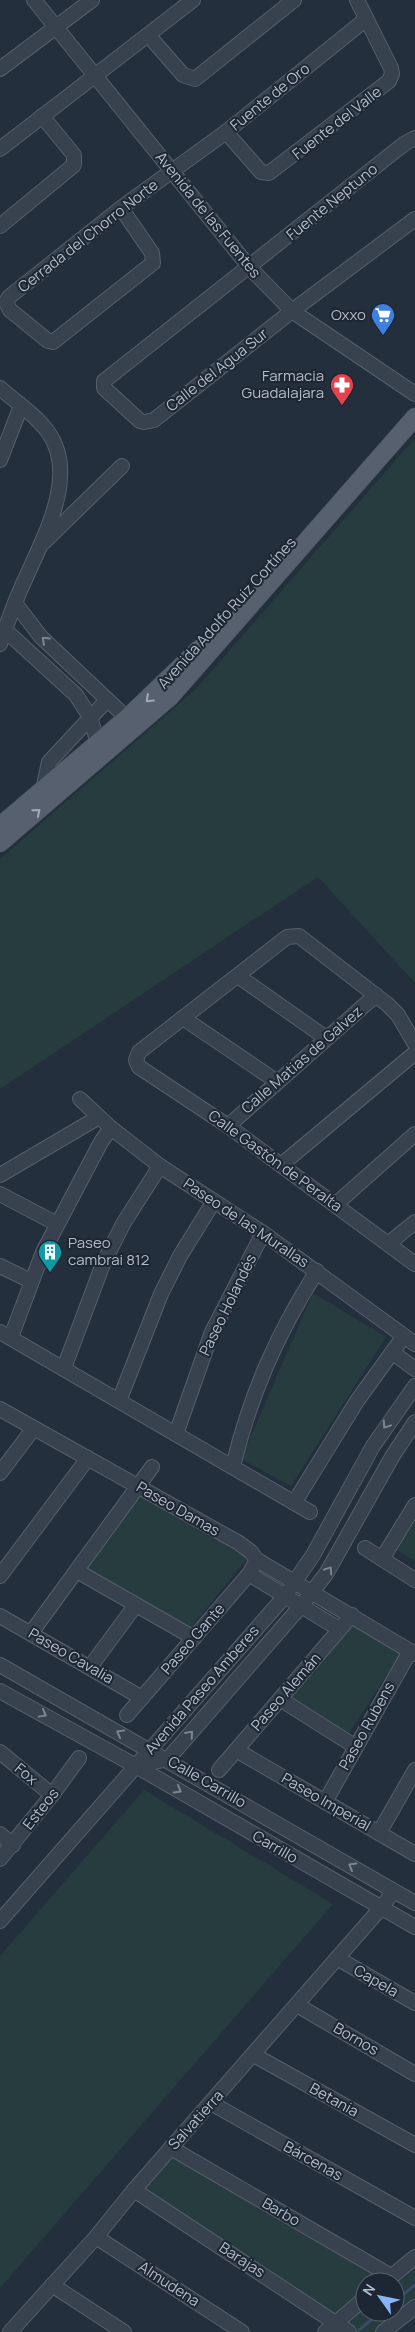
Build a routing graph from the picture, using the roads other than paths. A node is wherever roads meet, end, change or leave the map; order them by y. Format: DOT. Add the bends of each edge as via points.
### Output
graph roads {
  1 [pos="34,0"];
  2 [pos="92,0"];
  3 [pos="193,0"];
  4 [pos="294,0"];
  5 [pos="357,0"];
  6 [pos="365,20"];
  7 [pos="55,26"];
  8 [pos="149,36"];
  9 [pos="0,69"];
  10 [pos="95,77"];
  11 [pos="42,116"];
  12 [pos="226,132"];
  13 [pos="415,138"];
  14 [pos="0,149"];
  15 [pos="171,171"];
  16 [pos="121,208"];
  17 [pos="415,219"];
  18 [pos="0,226"];
  19 [pos="250,268"];
  20 [pos="292,311"];
  21 [pos="0,388"];
  22 [pos="415,394"];
  23 [pos="415,402"];
  24 [pos="21,406"];
  25 [pos="415,417"];
  26 [pos="140,421"];
  27 [pos="0,460"];
  28 [pos="122,466"];
  29 [pos="40,546"];
  30 [pos="15,603"];
  31 [pos="5,630"];
  32 [pos="0,644"];
  33 [pos="107,700"];
  34 [pos="90,717"];
  35 [pos="127,718"];
  36 [pos="107,745"];
  37 [pos="43,790"];
  38 [pos="0,826"];
  39 [pos="0,843"];
  40 [pos="238,976"];
  41 [pos="376,995"];
  42 [pos="183,1018"];
  43 [pos="326,1038"];
  44 [pos="415,1044"];
  45 [pos="415,1053"];
  46 [pos="276,1081"];
  47 [pos="80,1099"];
  48 [pos="99,1117"];
  49 [pos="228,1126"];
  50 [pos="111,1128"];
  51 [pos="415,1134"];
  52 [pos="282,1165"];
  53 [pos="160,1166"];
  54 [pos="0,1175"];
  55 [pos="0,1194"];
  56 [pos="214,1201"];
  57 [pos="336,1204"];
  58 [pos="415,1222"];
  59 [pos="57,1224"];
  60 [pos="263,1233"];
  61 [pos="388,1244"];
  62 [pos="415,1264"];
  63 [pos="0,1266"];
  64 [pos="318,1271"];
  65 [pos="30,1281"];
  66 [pos="5,1334"];
  67 [pos="410,1340"];
  68 [pos="392,1352"];
  69 [pos="64,1368"];
  70 [pos="415,1370"];
  71 [pos="415,1386"];
  72 [pos="119,1401"];
  73 [pos="0,1409"];
  74 [pos="415,1422"];
  75 [pos="34,1428"];
  76 [pos="176,1434"];
  77 [pos="88,1458"];
  78 [pos="233,1466"];
  79 [pos="152,1467"];
  80 [pos="0,1473"];
  81 [pos="140,1486"];
  82 [pos="294,1503"];
  83 [pos="415,1505"];
  84 [pos="310,1512"];
  85 [pos="365,1548"];
  86 [pos="382,1559"];
  87 [pos="257,1560"];
  88 [pos="77,1571"];
  89 [pos="249,1574"];
  90 [pos="0,1576"];
  91 [pos="415,1580"];
  92 [pos="295,1582"];
  93 [pos="313,1592"];
  94 [pos="285,1596"];
  95 [pos="135,1606"];
  96 [pos="301,1606"];
  97 [pos="352,1615"];
  98 [pos="0,1616"];
  99 [pos="339,1629"];
  100 [pos="31,1633"];
  101 [pos="194,1638"];
  102 [pos="412,1653"];
  103 [pos="0,1665"];
  104 [pos="90,1667"];
  105 [pos="0,1691"];
  106 [pos="142,1698"];
  107 [pos="280,1699"];
  108 [pos="127,1716"];
  109 [pos="356,1747"];
  110 [pos="150,1749"];
  111 [pos="236,1750"];
  112 [pos="0,1752"];
  113 [pos="79,1758"];
  114 [pos="168,1759"];
  115 [pos="136,1766"];
  116 [pos="219,1770"];
  117 [pos="415,1770"];
  118 [pos="52,1796"];
  119 [pos="325,1802"];
  120 [pos="379,1833"];
  121 [pos="0,1834"];
  122 [pos="12,1845"];
  123 [pos="415,1854"];
  124 [pos="0,1859"];
  125 [pos="394,1891"];
  126 [pos="415,1903"];
  127 [pos="382,1908"];
  128 [pos="0,1921"];
  129 [pos="415,1927"];
  130 [pos="337,1958"];
  131 [pos="415,2003"];
  132 [pos="297,2005"];
  133 [pos="254,2055"];
  134 [pos="415,2074"];
  135 [pos="211,2103"];
  136 [pos="415,2145"];
  137 [pos="171,2148"];
  138 [pos="134,2190"];
  139 [pos="415,2218"];
  140 [pos="96,2236"];
  141 [pos="415,2257"];
  142 [pos="376,2272"];
  143 [pos="397,2272"];
  144 [pos="52,2285"];
  145 [pos="355,2307"];
  146 [pos="415,2307"];
  147 [pos="337,2322"];
  148 [pos="10,2332"];
  149 [pos="124,2332"];
  150 [pos="242,2332"];
  151 [pos="325,2332"];
  152 [pos="349,2332"];
  153 [pos="383,2332"];
  1 -- 7 [label="street, Avenida de las Fuentes"];
  2 -- 7 [label="street"];
  3 -- 8 [label="street"];
  4 -- 8 [label="street" via="200,76 190,79"];
  5 -- 6 [label="street"];
  6 -- 12 [label="street, Fuente de Oro"];
  6 -- 12 [label="street, Fuente del Valle" via="391,68 387,84 273,172 261,172"];
  7 -- 9 [label="street"];
  7 -- 10 [label="street, Avenida de las Fuentes"];
  8 -- 10 [label="street"];
  10 -- 11 [label="street"];
  10 -- 15 [label="street, Avenida de las Fuentes"];
  11 -- 14 [label="street"];
  11 -- 18 [label="street" via="74,155 74,165"];
  12 -- 15 [label="street, Fuente de Oro"];
  13 -- 19 [label="street, Fuente Neptuno"];
  15 -- 16 [label="street, Cerrada del Chorro Norte"];
  15 -- 19 [label="street, Avenida de las Fuentes"];
  16 -- 16 [label="street, Cerrada del Chorro Norte" via="152,253 153,263 51,342 10,310 6,302"];
  17 -- 20 [label="street, Calle del Agua Sur"];
  19 -- 20 [label="street, Avenida de las Fuentes"];
  19 -- 26 [label="street, Fuente Neptuno" via="104,381 103,384"];
  20 -- 22 [label="street, Avenida de las Fuentes"];
  20 -- 26 [label="street, Calle del Agua Sur" via="154,420"];
  21 -- 24 [label="street"];
  23 -- 35 [label="main road, Avenida Adolfo Ruiz Cortínes, one-way" via="199,648"];
  24 -- 27 [label="street"];
  24 -- 29 [label="street" via="48,432 58,452 61,473 57,496"];
  25 -- 36 [label="main road" via="190,676 170,697"];
  28 -- 29 [label="street"];
  29 -- 30 [label="street"];
  30 -- 31 [label="street"];
  33 -- 30 [label="street, one-way" via="37,632"];
  31 -- 32 [label="street"];
  31 -- 34 [label="street" via="67,686"];
  33 -- 34 [label="street"];
  33 -- 35 [label="street"];
  34 -- 36 [label="street"];
  34 -- 37 [label="street" via="49,762"];
  35 -- 36 [label="main road, Avenida Adolfo Ruiz Cortínes"];
  36 -- 37 [label="main road, Avenida Adolfo Ruiz Cortínes"];
  39 -- 36 [label="main road, one-way" via="70,784"];
  37 -- 38 [label="main road, Avenida Adolfo Ruiz Cortínes"];
  40 -- 41 [label="street" via="290,935 299,936"];
  40 -- 42 [label="street"];
  40 -- 43 [label="street"];
  41 -- 43 [label="street, Calle Matias de Galvez"];
  41 -- 44 [label="street" via="398,1015"];
  42 -- 46 [label="street"];
  42 -- 49 [label="street, Calle Gastón de Peralta" via="139,1052 136,1060 139,1067"];
  43 -- 46 [label="street, Calle Matias de Galvez"];
  45 -- 52 [label="street"];
  46 -- 49 [label="street, Calle Matias de Galvez"];
  47 -- 48 [label="street, Paseo de las Murallas"];
  48 -- 50 [label="street, Paseo de las Murallas"];
  48 -- 54 [label="street"];
  49 -- 52 [label="street, Calle Gastón de Peralta"];
  50 -- 53 [label="street, Paseo de las Murallas"];
  50 -- 59 [label="street"];
  51 -- 57 [label="street"];
  52 -- 57 [label="street, Calle Gastón de Peralta"];
  53 -- 56 [label="street, Paseo de las Murallas"];
  53 -- 69 [label="street" via="123,1224 103,1264"];
  55 -- 59 [label="street"];
  56 -- 60 [label="street, Paseo de las Murallas"];
  56 -- 72 [label="street" via="160,1294"];
  57 -- 61 [label="street, Calle Gastón de Peralta"];
  58 -- 61 [label="street"];
  59 -- 65 [label="street"];
  60 -- 64 [label="street, Paseo de las Murallas"];
  60 -- 76 [label="street, Paseo Holandés" via="212,1332"];
  61 -- 62 [label="street, Calle Gastón de Peralta"];
  63 -- 65 [label="street"];
  64 -- 67 [label="street, Paseo de las Murallas"];
  64 -- 78 [label="street" via="294,1307 257,1384"];
  65 -- 66 [label="street"];
  66 -- 69 [label="street"];
  67 -- 68 [label="street"];
  68 -- 70 [label="street"];
  68 -- 82 [label="street" via="335,1434"];
  69 -- 72 [label="street"];
  71 -- 92 [label="street, Avenida Paseo Amberes, one-way" via="373,1446"];
  72 -- 76 [label="street"];
  73 -- 75 [label="street, Paseo Damas"];
  93 -- 74 [label="street, Avenida Paseo Amberes, one-way" via="340,1553 380,1478"];
  75 -- 77 [label="street, Paseo Damas"];
  75 -- 80 [label="street"];
  76 -- 78 [label="street"];
  77 -- 81 [label="street, Paseo Damas"];
  77 -- 90 [label="street"];
  78 -- 82 [label="street"];
  79 -- 81 [label="street"];
  81 -- 87 [label="street, Paseo Damas" via="239,1543"];
  81 -- 88 [label="street"];
  82 -- 84 [label="street"];
  83 -- 86 [label="street"];
  85 -- 86 [label="street"];
  86 -- 91 [label="street"];
  87 -- 89 [label="street, Paseo Gante"];
  87 -- 92 [label="street, Paseo Damas"];
  88 -- 95 [label="street"];
  88 -- 100 [label="street"];
  89 -- 94 [label="street"];
  89 -- 101 [label="street, Paseo Gante"];
  92 -- 93 [label="street, Paseo Damas"];
  92 -- 94 [label="street, Avenida Paseo Amberes"];
  93 -- 96 [label="street, Avenida Paseo Amberes"];
  93 -- 97 [label="street, Paseo Damas"];
  94 -- 96 [label="street"];
  94 -- 110 [label="street, Avenida Paseo Amberes"];
  95 -- 101 [label="street"];
  95 -- 104 [label="street"];
  96 -- 99 [label="street"];
  114 -- 96 [label="street, Avenida Paseo Amberes, one-way"];
  97 -- 99 [label="street, Paseo Alemán"];
  97 -- 102 [label="street, Paseo Damas"];
  98 -- 100 [label="street, Paseo Cavalia"];
  99 -- 107 [label="street, Paseo Alemán"];
  100 -- 104 [label="street, Paseo Cavalia"];
  101 -- 106 [label="street, Paseo Gante"];
  102 -- 109 [label="street, Paseo Rubens"];
  110 -- 103 [label="street, Calle Carrillo, one-way"];
  104 -- 106 [label="street, Paseo Cavalia"];
  105 -- 115 [label="street, one-way"];
  106 -- 108 [label="street, Paseo Gante"];
  107 -- 109 [label="street"];
  107 -- 111 [label="street, Paseo Alemán"];
  109 -- 119 [label="street, Paseo Rubens"];
  110 -- 114 [label="street, Calle Carrillo"];
  110 -- 115 [label="street, Avenida Paseo Amberes"];
  111 -- 116 [label="street, Paseo Alemán"];
  111 -- 119 [label="street, Paseo Imperial"];
  112 -- 118 [label="street, Fox"];
  113 -- 118 [label="street, Esteos"];
  114 -- 115 [label="street, Avenida Paseo Amberes"];
  125 -- 114 [label="street, Calle Carrillo, one-way"];
  115 -- 127 [label="street, Carrillo, one-way"];
  115 -- 128 [label="street"];
  117 -- 120 [label="street"];
  118 -- 122 [label="street, Esteos"];
  119 -- 120 [label="street, Paseo Imperial"];
  120 -- 123 [label="street, Paseo Imperial"];
  121 -- 122 [label="street"];
  122 -- 124 [label="street, Esteos"];
  125 -- 126 [label="street, Calle Carrillo"];
  125 -- 127 [label="street"];
  127 -- 129 [label="street, Carrillo"];
  127 -- 130 [label="street, Salvatierra"];
  130 -- 131 [label="street, Capela"];
  130 -- 132 [label="street, Salvatierra"];
  132 -- 133 [label="street, Salvatierra"];
  132 -- 134 [label="street, Bornos"];
  133 -- 135 [label="street, Salvatierra"];
  133 -- 136 [label="street, Betania"];
  135 -- 137 [label="street, Salvatierra"];
  135 -- 139 [label="street, Bárcenas"];
  137 -- 138 [label="street, Salvatierra"];
  137 -- 142 [label="street, Barbo"];
  138 -- 140 [label="street, Salvatierra"];
  138 -- 147 [label="street, Barajas"];
  140 -- 144 [label="street, Salvatierra"];
  140 -- 150 [label="street, Almudena"];
  141 -- 143 [label="street"];
  144 -- 148 [label="street, Salvatierra"];
  144 -- 149 [label="street"];
  145 -- 147 [label="street"];
  146 -- 153 [label="street"];
  147 -- 151 [label="street"];
  147 -- 152 [label="street, Barajas"];
}
